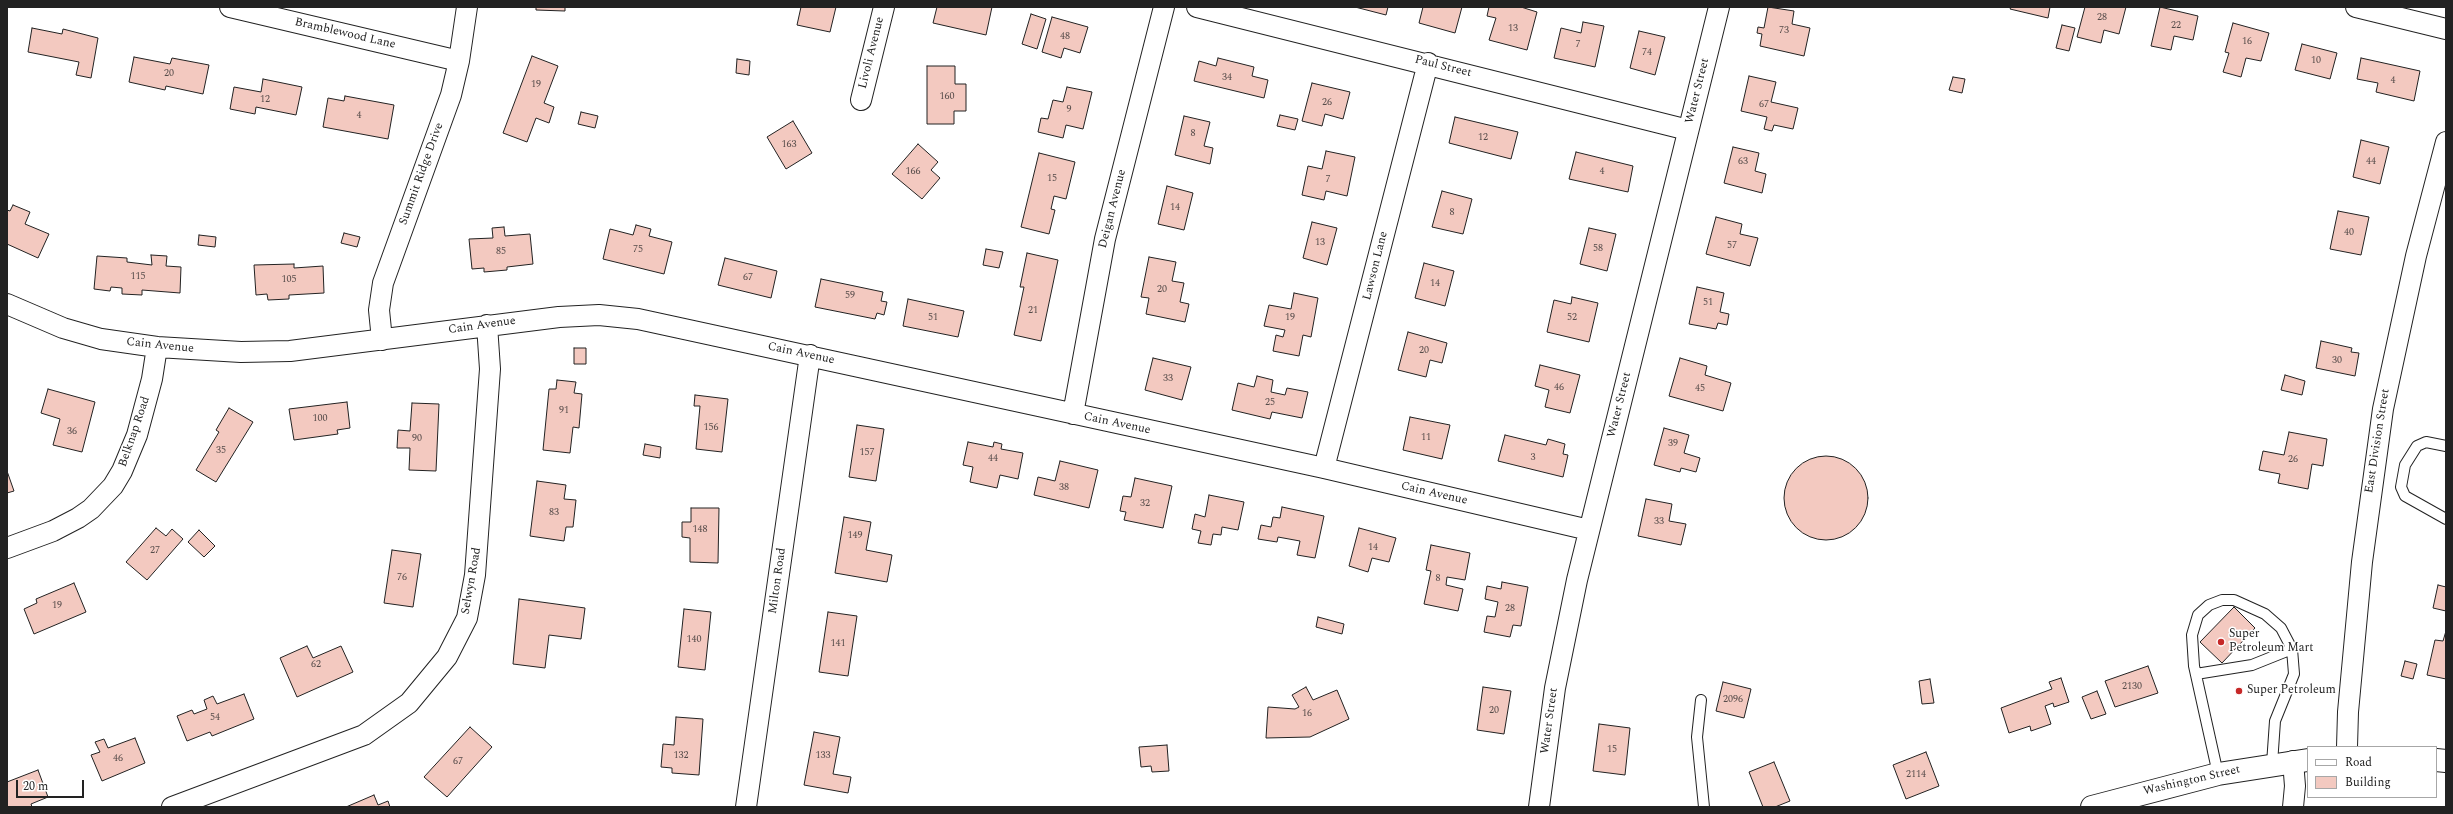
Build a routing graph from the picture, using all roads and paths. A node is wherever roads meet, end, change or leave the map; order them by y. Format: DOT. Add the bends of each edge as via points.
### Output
graph roads {
  1 [pos="230,7"];
  2 [pos="467,7"];
  3 [pos="884,7"];
  4 [pos="1164,7"];
  5 [pos="1197,7"];
  6 [pos="1719,7"];
  7 [pos="2356,7"];
  8 [pos="2446,29"];
  9 [pos="459,62"];
  10 [pos="1428,63"];
  11 [pos="860,100"];
  12 [pos="1688,130"];
  13 [pos="2446,142"];
  14 [pos="7,304"];
  15 [pos="487,325"];
  16 [pos="382,340"];
  17 [pos="157,347"];
  18 [pos="810,355"];
  19 [pos="1073,414"];
  20 [pos="2446,446"];
  21 [pos="1324,468"];
  22 [pos="2446,519"];
  23 [pos="1589,530"];
  24 [pos="7,548"];
  25 [pos="2292,649"];
  26 [pos="2196,674"];
  27 [pos="1701,700"];
  28 [pos="2347,746"];
  29 [pos="2291,762"];
  30 [pos="2218,774"];
  31 [pos="172,807"];
  32 [pos="746,807"];
  33 [pos="1539,807"];
  34 [pos="1704,807"];
  35 [pos="2092,807"];
  36 [pos="2293,807"];
  1 -- 9 [label="street, Bramblewood Lane"];
  2 -- 9 [label="street, Summit Ridge Drive"];
  3 -- 11 [label="street, Livoli Avenue"];
  4 -- 19 [label="street, Deigan Avenue" via="1105,239"];
  5 -- 10 [label="street, Paul Street"];
  6 -- 12 [label="street, Water Street"];
  7 -- 8 [label="street"];
  9 -- 16 [label="street, Summit Ridge Drive" via="446,111 383,283 379,310"];
  10 -- 12 [label="street, Paul Street"];
  10 -- 21 [label="street, Lawson Lane"];
  12 -- 23 [label="street, Water Street"];
  13 -- 28 [label="street, East Division Street" via="2416,256 2383,409 2362,562"];
  14 -- 17 [label="street, Cain Avenue" via="46,322 81,334"];
  15 -- 16 [label="street, Cain Avenue"];
  15 -- 18 [label="street, Cain Avenue" via="579,315 618,316"];
  15 -- 31 [label="street, Selwyn Road" via="490,369 476,575 466,618 447,657 409,703 364,735"];
  16 -- 17 [label="street, Cain Avenue" via="264,353"];
  17 -- 24 [label="street, Belknap Road" via="152,379 137,435 113,486 91,509 78,518 53,531"];
  18 -- 19 [label="street, Cain Avenue"];
  18 -- 32 [label="street, Milton Road"];
  19 -- 21 [label="street, Cain Avenue"];
  20 -- 22 [label="lane" via="2426,442 2417,446 2406,465 2401,487 2405,496"];
  21 -- 23 [label="street, Cain Avenue"];
  23 -- 33 [label="street, Water Street" via="1555,688"];
  25 -- 26 [label="lane" via="2252,665"];
  25 -- 26 [label="lane" via="2281,628 2265,614 2234,600 2222,600 2209,606 2198,616 2192,635"];
  25 -- 29 [label="lane" via="2294,674 2275,721"];
  26 -- 30 [label="lane"];
  27 -- 34 [label="lane" via="1697,737"];
  29 -- 30 [label="main road, Washington Street"];
  29 -- 36 [label="street" via="2295,786"];
  30 -- 35 [label="main road, Washington Street"];
}
